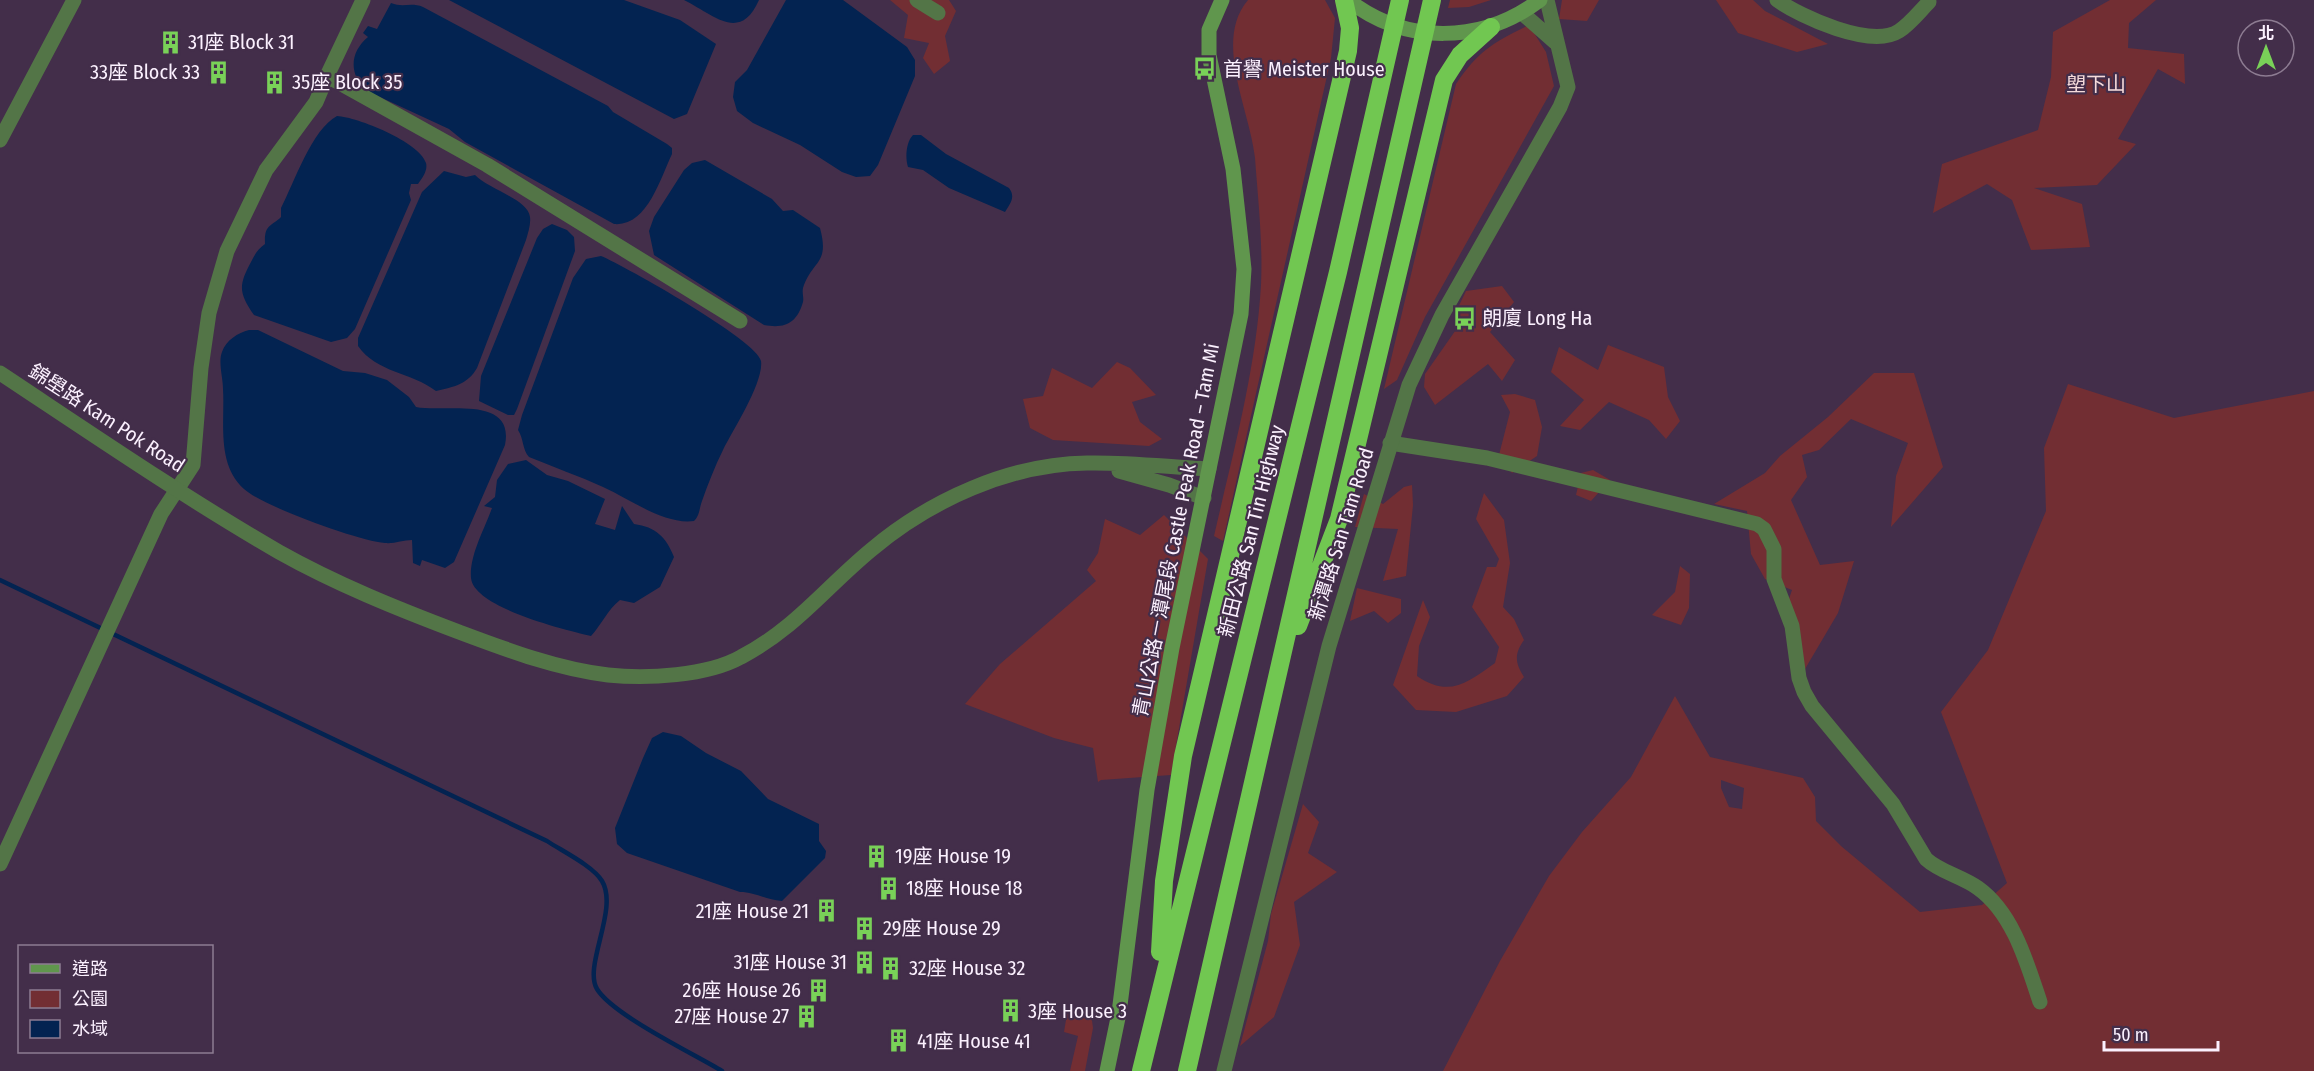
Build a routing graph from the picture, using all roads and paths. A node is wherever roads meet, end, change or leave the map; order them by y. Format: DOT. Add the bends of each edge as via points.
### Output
graph roads {
  1 [pos="74,0"];
  2 [pos="363,0"];
  3 [pos="917,0"];
  4 [pos="1222,0"];
  5 [pos="1346,0"];
  6 [pos="1400,0"];
  7 [pos="1432,0"];
  8 [pos="1540,0"];
  9 [pos="1547,0"];
  10 [pos="1777,0"];
  11 [pos="1929,2"];
  12 [pos="938,13"];
  13 [pos="1522,13"];
  14 [pos="1491,27"];
  15 [pos="1555,42"];
  16 [pos="327,76"];
  17 [pos="0,140"];
  18 [pos="740,321"];
  19 [pos="0,373"];
  20 [pos="1390,443"];
  21 [pos="1059,465"];
  22 [pos="1209,469"];
  23 [pos="179,490"];
  24 [pos="1204,498"];
  25 [pos="1273,695"];
  26 [pos="0,864"];
  27 [pos="1157,996"];
  28 [pos="2040,1002"];
  29 [pos="1107,1071"];
  30 [pos="1141,1071"];
  31 [pos="1187,1071"];
  32 [pos="1224,1071"];
  1 -- 17 [label="street"];
  2 -- 16 [label="street"];
  3 -- 12 [label="street"];
  4 -- 22 [label="main road, 青山公路－潭尾段 Castle Peak Road – Tam Mi" via="1209,30 1209,55 1233,169 1244,270 1241,314"];
  5 -- 14 [label="main road" via="1387,24 1425,34 1457,34"];
  5 -- 27 [label="highway" via="1348,51 1183,756 1164,881"];
  6 -- 27 [label="highway, 新田公路 San Tin Highway" via="1338,272"];
  7 -- 25 [label="highway"];
  8 -- 13 [label="main road"];
  9 -- 15 [label="street, 新潭路 San Tam Road"];
  10 -- 11 [label="street" via="1836,29 1870,35 1898,32"];
  13 -- 14 [label="main road"];
  13 -- 15 [label="street, 新潭路 San Tam Road"];
  14 -- 25 [label="highway" via="1460,54 1444,80 1339,519"];
  15 -- 20 [label="street, 新潭路 San Tam Road" via="1568,87 1560,107 1442,315 1409,385"];
  16 -- 18 [label="street" via="487,165"];
  16 -- 23 [label="street" via="316,102 266,170 227,251 209,313 196,453"];
  19 -- 23 [label="street, 錦壆路 Kam Pok Road"];
  20 -- 28 [label="street" via="1487,458 1764,529 1774,549 1774,579 1794,636 1799,678 1812,706 1875,780 1926,859 1981,890 2000,913 2023,954"];
  20 -- 32 [label="street, 新潭路 San Tam Road" via="1329,646"];
  21 -- 22 [label="street" via="1113,463"];
  21 -- 23 [label="street" via="1005,475 946,501 871,549 790,627 736,660 677,674 644,676 574,668 504,649 419,617 282,554"];
  21 -- 24 [label="street" via="1127,472"];
  22 -- 24 [label="main road, 青山公路－潭尾段 Castle Peak Road – Tam Mi"];
  23 -- 26 [label="street, 錦壆路 Kam Pok Road" via="161,514"];
  24 -- 29 [label="main road, 青山公路－潭尾段 Castle Peak Road – Tam Mi" via="1172,648 1148,790 1119,1013"];
  25 -- 31 [label="highway"];
  27 -- 30 [label="highway, 新田公路 San Tin Highway"];
}
